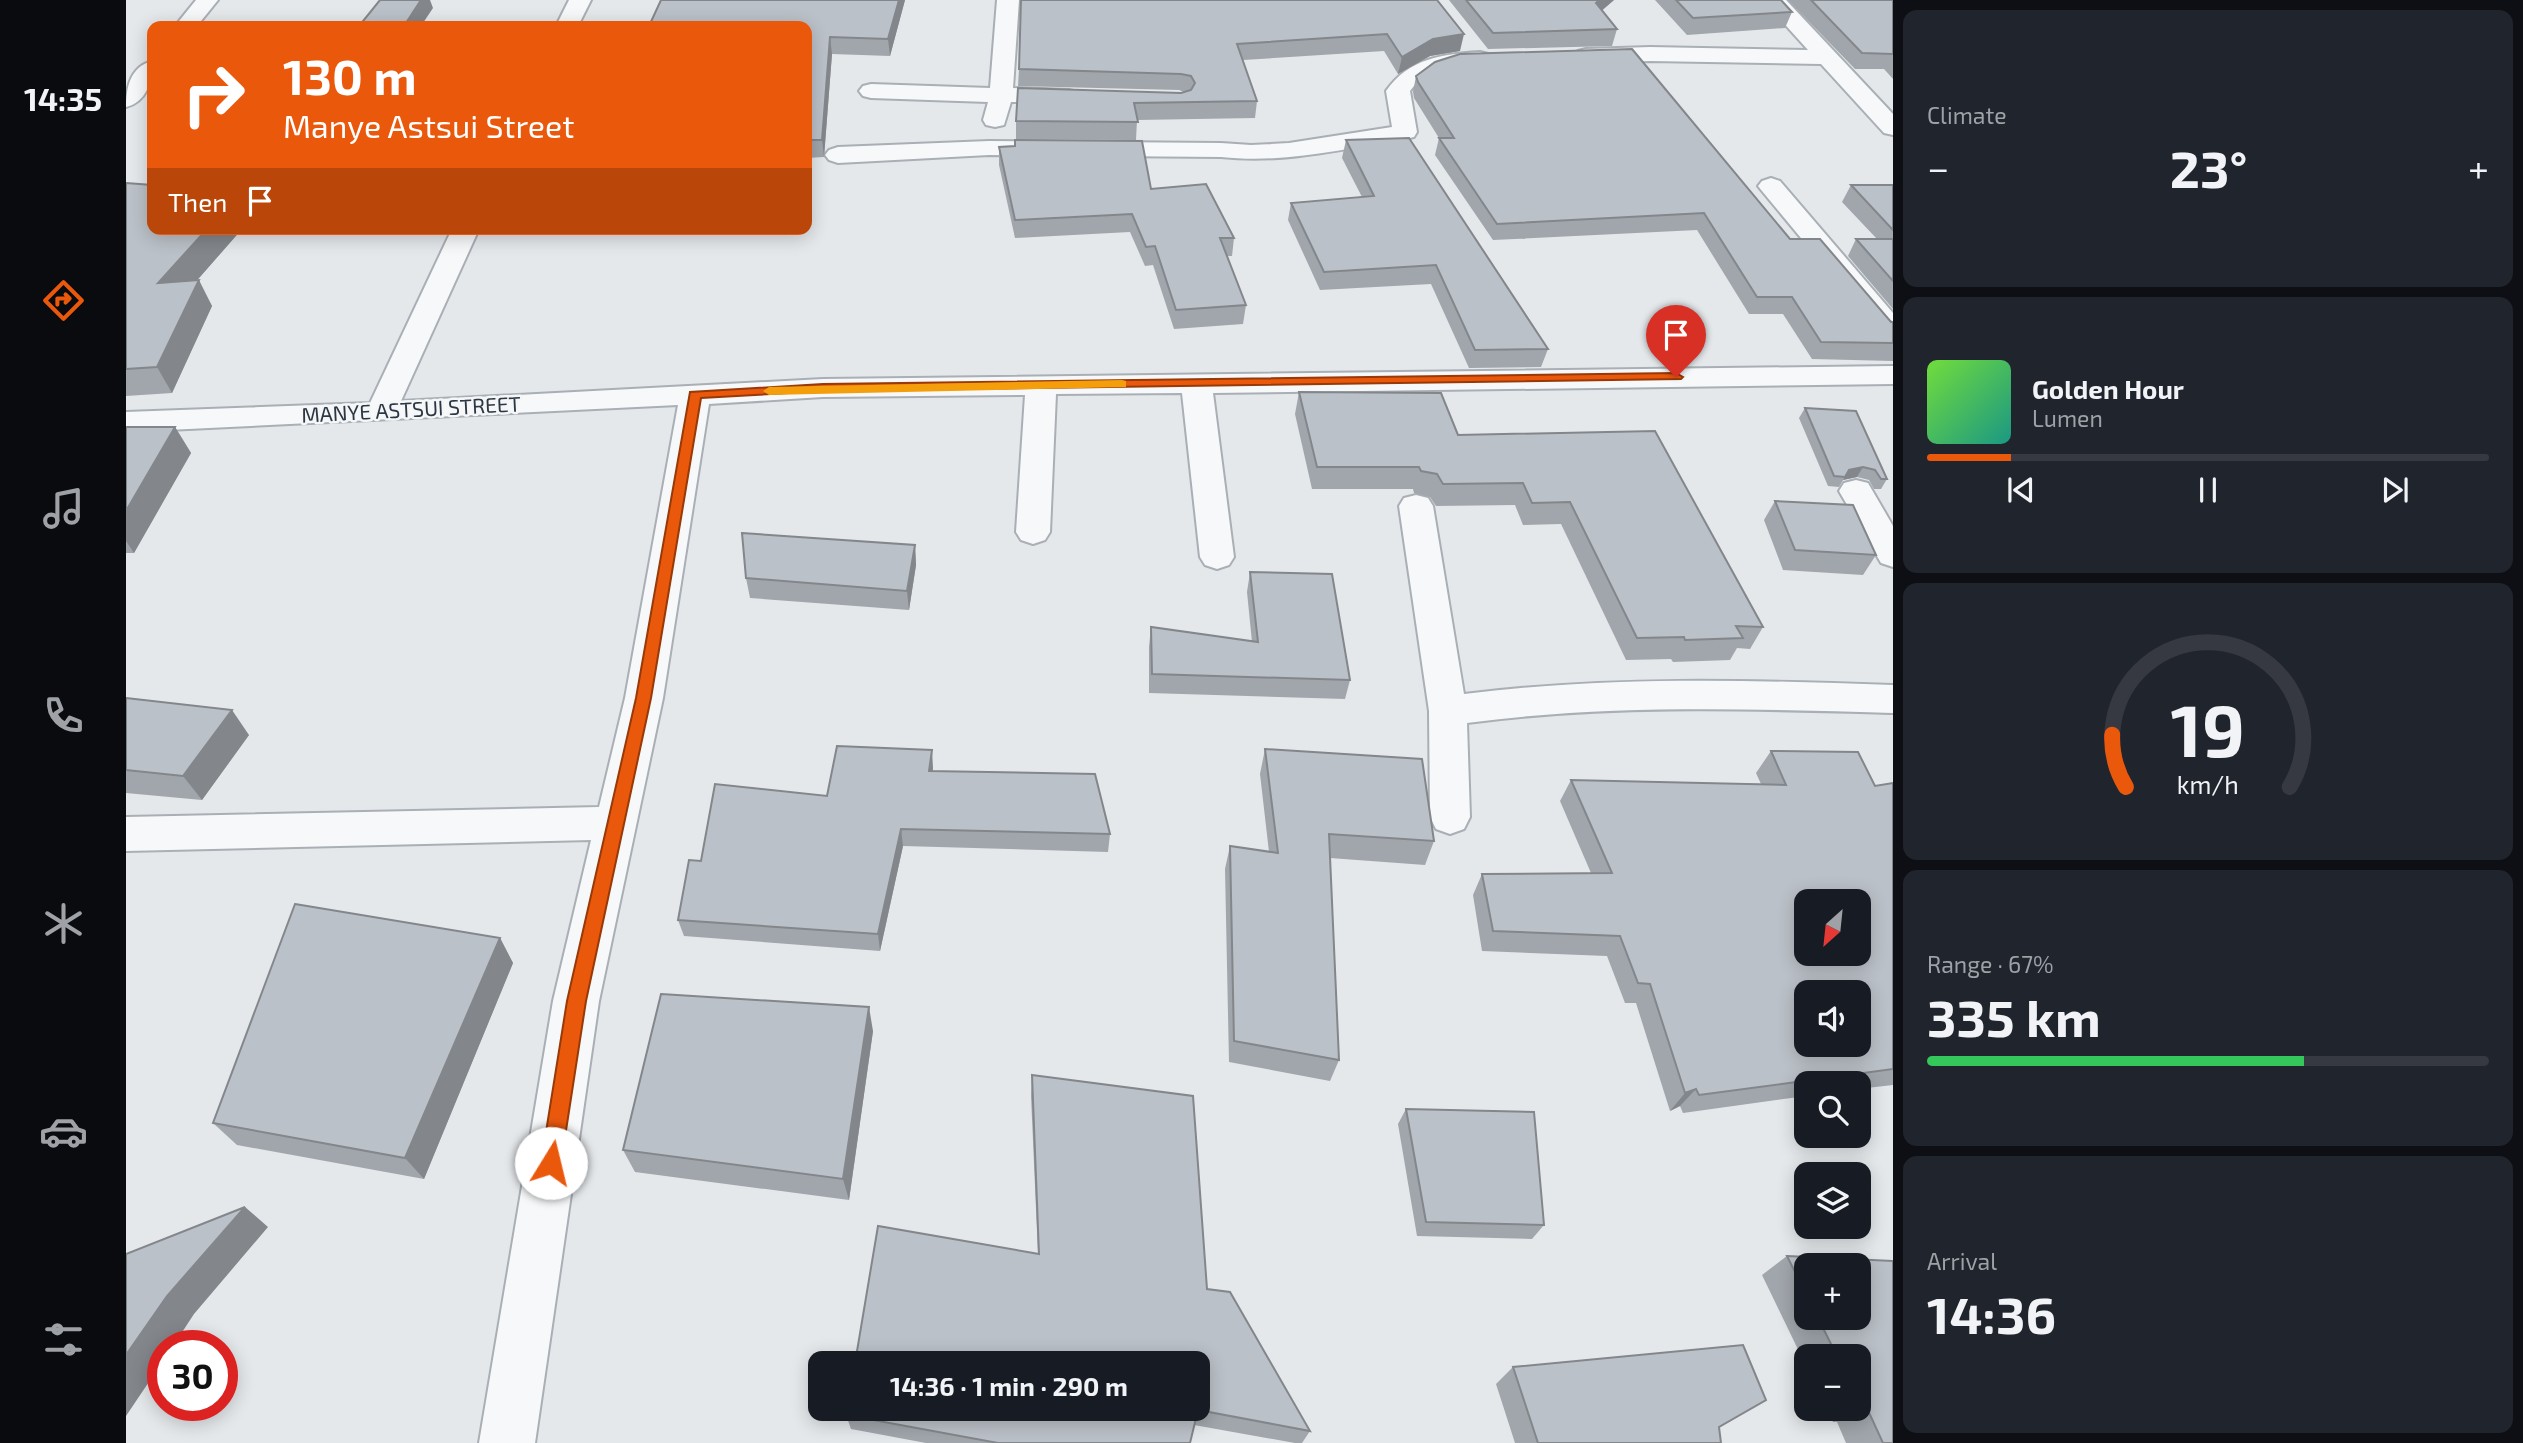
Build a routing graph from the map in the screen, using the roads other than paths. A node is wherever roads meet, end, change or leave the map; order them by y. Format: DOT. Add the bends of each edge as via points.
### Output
graph roads {
  1 [pos="207,0"];
  2 [pos="580,0"];
  3 [pos="1008,0"];
  4 [pos="1774,0"];
  5 [pos="190,21"];
  6 [pos="570,21"];
  7 [pos="1466,39"];
  8 [pos="1559,57"];
  9 [pos="1507,58"];
  10 [pos="1829,58"];
  11 [pos="1481,59"];
  12 [pos="147,74"];
  13 [pos="872,91"];
  14 [pos="1001,95"];
  15 [pos="1097,98"];
  16 [pos="126,100"];
  17 [pos="1893,128"];
  18 [pos="989,148"];
  19 [pos="838,155"];
  20 [pos="1771,187"];
  21 [pos="463,235"];
  22 [pos="1893,331"];
  23 [pos="1893,375"];
  24 [pos="1196,382"];
  25 [pos="1041,386"];
  26 [pos="695,395"];
  27 [pos="380,412"];
  28 [pos="126,422"];
  29 [pos="1856,491"];
  30 [pos="1416,506"];
  31 [pos="1033,532"];
  32 [pos="1893,555"];
  33 [pos="1217,557"];
  34 [pos="1893,699"];
  35 [pos="1448,711"];
  36 [pos="1450,817"];
  37 [pos="616,823"];
  38 [pos="126,834"];
  39 [pos="507,1443"];
  1 -- 5 [label="street"];
  2 -- 6 [label="street"];
  3 -- 14 [label="street"];
  4 -- 10 [label="street"];
  7 -- 11 [label="street"];
  8 -- 10 [label="street"];
  9 -- 11 [label="street"];
  10 -- 17 [label="street"];
  11 -- 18 [label="street" via="1432,65 1406,77 1398,91 1412,143 1371,139 1251,153"];
  12 -- 16 [label="street"];
  13 -- 14 [label="street"];
  14 -- 15 [label="street"];
  14 -- 18 [label="street"];
  18 -- 19 [label="street"];
  20 -- 22 [label="street"];
  21 -- 27 [label="street"];
  23 -- 24 [label="street, MANYE ASTSUI STREET" via="1559,368"];
  24 -- 25 [label="street, MANYE ASTSUI STREET"];
  24 -- 33 [label="street"];
  25 -- 26 [label="street, MANYE ASTSUI STREET" via="823,388"];
  25 -- 31 [label="street"];
  26 -- 27 [label="street, MANYE ASTSUI STREET"];
  26 -- 37 [label="street" via="644,698"];
  27 -- 28 [label="street, MANYE ASTSUI STREET"];
  29 -- 32 [label="street"];
  30 -- 35 [label="street"];
  34 -- 35 [label="street" via="1622,694 1520,700"];
  35 -- 36 [label="street"];
  37 -- 38 [label="street"];
  37 -- 39 [label="street" via="576,1001"];
}
